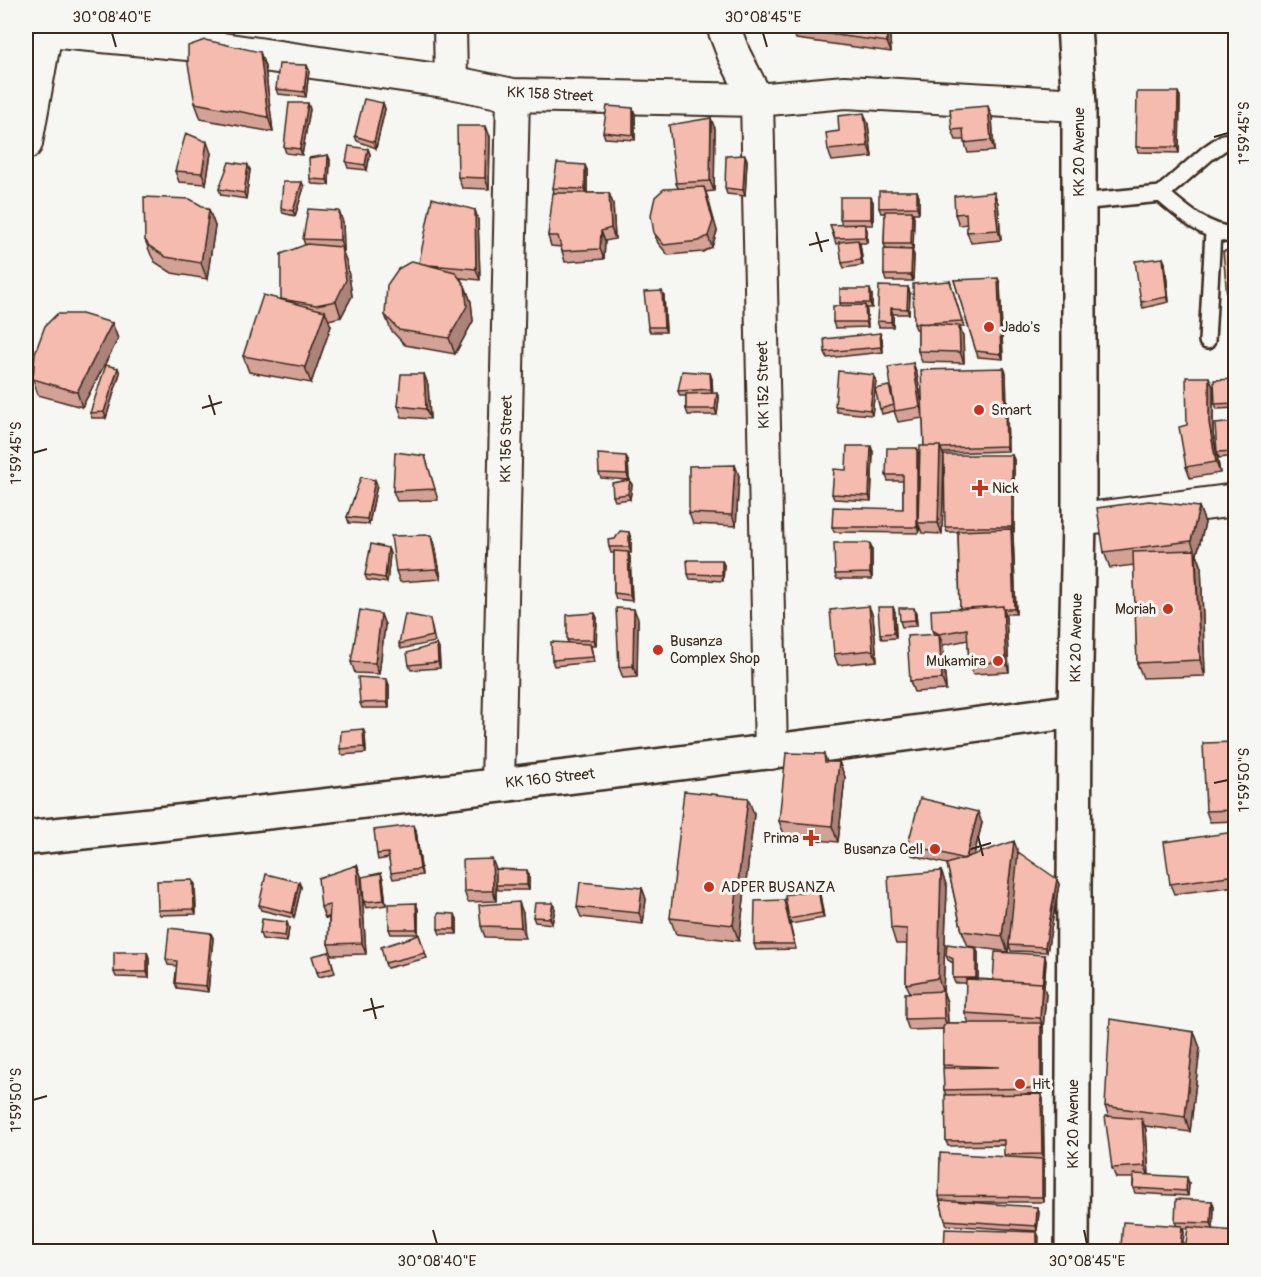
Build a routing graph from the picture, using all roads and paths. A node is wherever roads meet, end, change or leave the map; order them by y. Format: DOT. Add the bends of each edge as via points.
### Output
graph roads {
  1 [pos="450,26"];
  2 [pos="723,26"];
  3 [pos="1074,26"];
  4 [pos="36,30"];
  5 [pos="151,33"];
  6 [pos="451,82"];
  7 [pos="513,94"];
  8 [pos="757,100"];
  9 [pos="1079,105"];
  10 [pos="1236,140"];
  11 [pos="26,143"];
  12 [pos="1161,194"];
  13 [pos="1079,202"];
  14 [pos="1213,232"];
  15 [pos="1236,236"];
  16 [pos="1207,341"];
  17 [pos="1236,500"];
  18 [pos="1079,520"];
  19 [pos="1075,711"];
  20 [pos="771,753"];
  21 [pos="498,784"];
  22 [pos="26,838"];
  23 [pos="1072,1251"];
  1 -- 6 [label="street"];
  2 -- 8 [label="street, KK 152 Street"];
  3 -- 9 [label="main road, KK 20 Avenue"];
  4 -- 5 [label="street, KK 158 Street"];
  4 -- 11 [label="street"];
  5 -- 6 [label="street, KK 158 Street"];
  6 -- 7 [label="street, KK 158 Street"];
  7 -- 8 [label="street, KK 158 Street"];
  7 -- 21 [label="street, KK 156 Street"];
  8 -- 9 [label="street, KK 158 Street" via="845,92"];
  8 -- 20 [label="street, KK 152 Street"];
  9 -- 13 [label="main road, KK 20 Avenue"];
  10 -- 12 [label="lane" via="1224,142 1208,153"];
  12 -- 13 [label="lane"];
  12 -- 14 [label="lane" via="1191,220"];
  13 -- 18 [label="main road, KK 20 Avenue"];
  14 -- 15 [label="lane"];
  14 -- 16 [label="lane"];
  17 -- 18 [label="street"];
  18 -- 19 [label="main road, KK 20 Avenue"];
  19 -- 20 [label="main road, KK 160 Street"];
  19 -- 23 [label="main road, KK 20 Avenue"];
  20 -- 21 [label="main road, KK 160 Street"];
  21 -- 22 [label="main road, KK 160 Street" via="351,804"];
}
